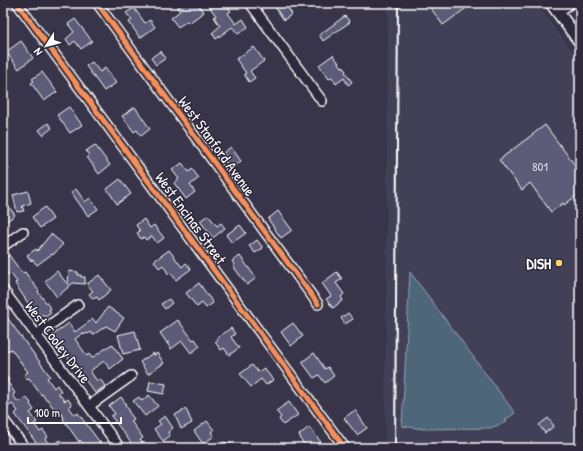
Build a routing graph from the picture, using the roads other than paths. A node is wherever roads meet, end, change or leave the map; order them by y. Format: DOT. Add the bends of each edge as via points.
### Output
graph roads {
  1 [pos="17,3"];
  2 [pos="97,3"];
  3 [pos="250,3"];
  4 [pos="551,3"];
  5 [pos="571,3"];
  6 [pos="558,12"];
  7 [pos="580,42"];
  8 [pos="322,101"];
  9 [pos="24,232"];
  10 [pos="3,246"];
  11 [pos="3,290"];
  12 [pos="318,304"];
  13 [pos="78,305"];
  14 [pos="36,335"];
  15 [pos="131,376"];
  16 [pos="89,406"];
  17 [pos="3,418"];
  18 [pos="25,448"];
  19 [pos="120,448"];
  20 [pos="345,448"];
  1 -- 20 [label="street, West Encinas Street"];
  2 -- 12 [label="street, West Stanford Avenue"];
  3 -- 8 [label="street"];
  4 -- 6 [label="main road"];
  5 -- 6 [label="street"];
  6 -- 7 [label="main road"];
  9 -- 10 [label="street"];
  11 -- 14 [label="street, West Cooley Drive"];
  13 -- 14 [label="street"];
  14 -- 16 [label="street, West Cooley Drive"];
  15 -- 16 [label="street"];
  16 -- 19 [label="street, West Cooley Drive"];
  17 -- 18 [label="street"];
}
